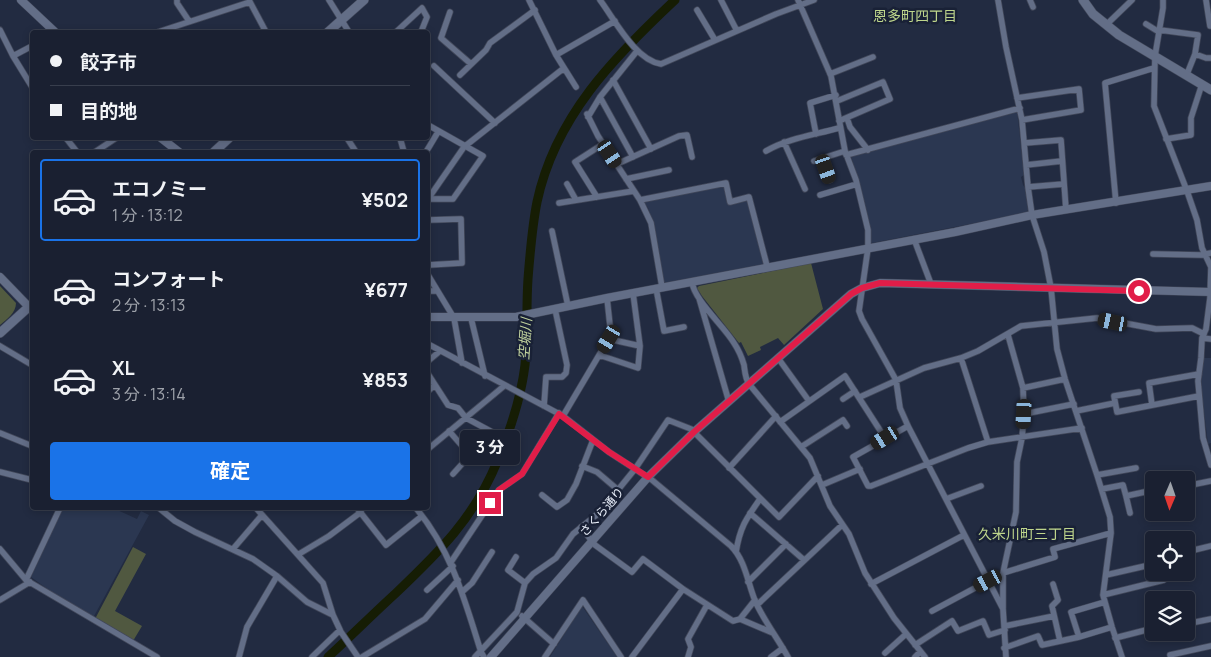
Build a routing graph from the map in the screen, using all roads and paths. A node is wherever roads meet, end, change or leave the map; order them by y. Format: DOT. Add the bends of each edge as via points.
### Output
graph roads {
  1 [pos="20,0"];
  2 [pos="329,0"];
  3 [pos="364,0"];
  4 [pos="529,0"];
  5 [pos="600,0"];
  6 [pos="721,0"];
  7 [pos="814,0"];
  8 [pos="998,0"];
  9 [pos="1030,0"];
  10 [pos="1082,0"];
  11 [pos="1132,0"];
  12 [pos="1163,0"];
  13 [pos="1206,0"];
  14 [pos="176,1"];
  15 [pos="250,1"];
  16 [pos="799,2"];
  17 [pos="1033,7"];
  18 [pos="534,10"];
  19 [pos="697,10"];
  20 [pos="450,12"];
  21 [pos="342,20"];
  22 [pos="188,21"];
  23 [pos="615,21"];
  24 [pos="1106,24"];
  25 [pos="1146,24"];
  26 [pos="1211,26"];
  27 [pos="0,30"];
  28 [pos="53,30"];
  29 [pos="163,30"];
  30 [pos="265,30"];
  31 [pos="330,30"];
  32 [pos="348,30"];
  33 [pos="398,30"];
  34 [pos="422,30"];
  35 [pos="737,31"];
  36 [pos="1160,31"];
  37 [pos="715,40"];
  38 [pos="30,47"];
  39 [pos="637,51"];
  40 [pos="1195,54"];
  41 [pos="556,55"];
  42 [pos="13,56"];
  43 [pos="1155,56"];
  44 [pos="873,57"];
  45 [pos="1211,58"];
  46 [pos="471,64"];
  47 [pos="434,66"];
  48 [pos="564,68"];
  49 [pos="1154,68"];
  50 [pos="830,74"];
  51 [pos="1187,74"];
  52 [pos="460,75"];
  53 [pos="613,80"];
  54 [pos="30,84"];
  55 [pos="1202,84"];
  56 [pos="576,87"];
  57 [pos="1211,90"];
  58 [pos="600,97"];
  59 [pos="836,98"];
  60 [pos="1018,98"];
  61 [pos="1020,108"];
  62 [pos="847,118"];
  63 [pos="1022,120"];
  64 [pos="495,123"];
  65 [pos="839,124"];
  66 [pos="430,126"];
  67 [pos="438,132"];
  68 [pos="816,134"];
  69 [pos="1166,139"];
  70 [pos="68,140"];
  71 [pos="113,140"];
  72 [pos="164,140"];
  73 [pos="227,140"];
  74 [pos="784,142"];
  75 [pos="603,144"];
  76 [pos="1024,144"];
  77 [pos="464,147"];
  78 [pos="650,149"];
  79 [pos="75,150"];
  80 [pos="98,150"];
  81 [pos="176,150"];
  82 [pos="216,150"];
  83 [pos="427,150"];
  84 [pos="868,150"];
  85 [pos="766,152"];
  86 [pos="846,153"];
  87 [pos="633,157"];
  88 [pos="692,157"];
  89 [pos="822,158"];
  90 [pos="814,161"];
  91 [pos="1062,161"];
  92 [pos="617,164"];
  93 [pos="1026,165"];
  94 [pos="669,170"];
  95 [pos="626,179"];
  96 [pos="830,180"];
  97 [pos="567,184"];
  98 [pos="857,184"];
  99 [pos="1064,184"];
  100 [pos="1211,186"];
  101 [pos="1028,187"];
  102 [pos="805,189"];
  103 [pos="634,191"];
  104 [pos="1187,191"];
  105 [pos="820,195"];
  106 [pos="430,196"];
  107 [pos="597,197"];
  108 [pos="430,199"];
  109 [pos="576,200"];
  110 [pos="640,200"];
  111 [pos="560,203"];
  112 [pos="1116,203"];
  113 [pos="1066,210"];
  114 [pos="1032,215"];
  115 [pos="430,220"];
  116 [pos="552,231"];
  117 [pos="914,239"];
  118 [pos="868,248"];
  119 [pos="1152,254"];
  120 [pos="1208,254"];
  121 [pos="430,265"];
  122 [pos="767,266"];
  123 [pos="0,277"];
  124 [pos="430,279"];
  125 [pos="692,282"];
  126 [pos="931,284"];
  127 [pos="660,288"];
  128 [pos="862,288"];
  129 [pos="1051,288"];
  130 [pos="430,291"];
  131 [pos="437,292"];
  132 [pos="1211,292"];
  133 [pos="633,293"];
  134 [pos="606,298"];
  135 [pos="699,298"];
  136 [pos="30,305"];
  137 [pos="568,306"];
  138 [pos="30,307"];
  139 [pos="554,309"];
  140 [pos="430,317"];
  141 [pos="454,318"];
  142 [pos="472,318"];
  143 [pos="1053,321"];
  144 [pos="684,327"];
  145 [pos="0,333"];
  146 [pos="1008,335"];
  147 [pos="1203,336"];
  148 [pos="609,339"];
  149 [pos="1211,339"];
  150 [pos="430,345"];
  151 [pos="0,346"];
  152 [pos="640,346"];
  153 [pos="440,351"];
  154 [pos="599,355"];
  155 [pos="778,358"];
  156 [pos="961,358"];
  157 [pos="430,359"];
  158 [pos="462,363"];
  159 [pos="30,364"];
  160 [pos="1199,374"];
  161 [pos="485,376"];
  162 [pos="430,377"];
  163 [pos="1065,379"];
  164 [pos="896,380"];
  165 [pos="749,384"];
  166 [pos="435,385"];
  167 [pos="504,386"];
  168 [pos="1023,388"];
  169 [pos="430,389"];
  170 [pos="855,391"];
  171 [pos="1139,392"];
  172 [pos="1199,396"];
  173 [pos="860,397"];
  174 [pos="842,399"];
  175 [pos="809,400"];
  176 [pos="729,402"];
  177 [pos="1115,403"];
  178 [pos="1074,404"];
  179 [pos="1152,405"];
  180 [pos="544,406"];
  181 [pos="1076,411"];
  182 [pos="1024,414"];
  183 [pos="561,415"];
  184 [pos="466,418"];
  185 [pos="778,419"];
  186 [pos="847,426"];
  187 [pos="908,426"];
  188 [pos="1082,428"];
  189 [pos="450,431"];
  190 [pos="694,432"];
  191 [pos="0,433"];
  192 [pos="494,433"];
  193 [pos="885,438"];
  194 [pos="1022,438"];
  195 [pos="593,440"];
  196 [pos="988,442"];
  197 [pos="30,445"];
  198 [pos="1208,446"];
  199 [pos="430,447"];
  200 [pos="802,447"];
  201 [pos="928,464"];
  202 [pos="1211,465"];
  203 [pos="582,466"];
  204 [pos="729,468"];
  205 [pos="1136,468"];
  206 [pos="635,469"];
  207 [pos="860,469"];
  208 [pos="0,472"];
  209 [pos="452,474"];
  210 [pos="1097,474"];
  211 [pos="818,476"];
  212 [pos="648,477"];
  213 [pos="30,480"];
  214 [pos="1211,481"];
  215 [pos="1195,484"];
  216 [pos="822,485"];
  217 [pos="981,486"];
  218 [pos="617,489"];
  219 [pos="1102,489"];
  220 [pos="1145,492"];
  221 [pos="542,496"];
  222 [pos="1126,496"];
  223 [pos="760,499"];
  224 [pos="946,499"];
  225 [pos="59,510"];
  226 [pos="161,510"];
  227 [pos="258,510"];
  228 [pos="359,510"];
  229 [pos="418,510"];
  230 [pos="175,511"];
  231 [pos="1130,512"];
  232 [pos="750,513"];
  233 [pos="262,515"];
  234 [pos="422,516"];
  235 [pos="174,521"];
  236 [pos="842,525"];
  237 [pos="581,527"];
  238 [pos="1111,533"];
  239 [pos="964,535"];
  240 [pos="592,541"];
  241 [pos="786,544"];
  242 [pos="1211,546"];
  243 [pos="0,549"];
  244 [pos="233,549"];
  245 [pos="1195,550"];
  246 [pos="492,552"];
  247 [pos="736,552"];
  248 [pos="299,554"];
  249 [pos="516,557"];
  250 [pos="804,560"];
  251 [pos="452,564"];
  252 [pos="1145,566"];
  253 [pos="1003,573"];
  254 [pos="1106,575"];
  255 [pos="276,576"];
  256 [pos="458,580"];
  257 [pos="28,581"];
  258 [pos="988,581"];
  259 [pos="1160,581"];
  260 [pos="748,582"];
  261 [pos="525,583"];
  262 [pos="871,584"];
  263 [pos="1053,584"];
  264 [pos="683,589"];
  265 [pos="427,590"];
  266 [pos="462,592"];
  267 [pos="1103,594"];
  268 [pos="0,600"];
  269 [pos="1104,602"];
  270 [pos="756,603"];
  271 [pos="707,605"];
  272 [pos="1003,610"];
  273 [pos="932,611"];
  274 [pos="517,612"];
  275 [pos="333,615"];
  276 [pos="1054,616"];
  277 [pos="524,618"];
  278 [pos="740,619"];
  279 [pos="1211,619"];
  280 [pos="1195,622"];
  281 [pos="1112,627"];
  282 [pos="1005,628"];
  283 [pos="1145,630"];
  284 [pos="341,631"];
  285 [pos="773,633"];
  286 [pos="906,634"];
  287 [pos="1079,637"];
  288 [pos="1115,638"];
  289 [pos="1060,641"];
  290 [pos="554,644"];
  291 [pos="915,645"];
  292 [pos="1211,646"];
  293 [pos="783,648"];
  294 [pos="1004,648"];
  295 [pos="920,652"];
  296 [pos="885,653"];
  297 [pos="482,654"];
  298 [pos="1170,655"];
  299 [pos="635,656"];
  300 [pos="157,657"];
  301 [pos="239,657"];
  302 [pos="312,657"];
  303 [pos="358,657"];
  304 [pos="362,657"];
  305 [pos="475,657"];
  306 [pos="491,657"];
  307 [pos="545,657"];
  308 [pos="621,657"];
  309 [pos="688,657"];
  310 [pos="771,657"];
  311 [pos="788,657"];
  312 [pos="914,657"];
  313 [pos="925,657"];
  314 [pos="1006,657"];
  315 [pos="1122,657"];
  1 -- 28 [label="street"];
  2 -- 21 [label="street"];
  3 -- 21 [label="main road"];
  4 -- 18 [label="street"];
  5 -- 23 [label="street"];
  6 -- 35 [label="street"];
  7 -- 16 [label="street"];
  8 -- 60 [label="street"];
  9 -- 17 [label="street"];
  10 -- 24 [label="main road"];
  11 -- 24 [label="street"];
  12 -- 36 [label="street"];
  13 -- 26 [label="street"];
  14 -- 22 [label="street"];
  15 -- 22 [label="street"];
  15 -- 30 [label="street"];
  16 -- 35 [label="street"];
  16 -- 50 [label="street"];
  18 -- 41 [label="street"];
  18 -- 46 [label="street" via="490,43"];
  19 -- 37 [label="street"];
  20 -- 46 [label="street" via="441,38"];
  21 -- 31 [label="main road"];
  21 -- 32 [label="street"];
  22 -- 29 [label="street"];
  23 -- 39 [label="street"];
  23 -- 41 [label="street"];
  24 -- 43 [label="main road"];
  25 -- 36 [label="street"];
  27 -- 42 [label="street"];
  33 -- 34 [label="street" via="422,8 427,17"];
  35 -- 37 [label="street"];
  36 -- 40 [label="street" via="1198,35"];
  36 -- 43 [label="street"];
  37 -- 39 [label="street" via="661,64"];
  38 -- 42 [label="street"];
  39 -- 53 [label="street"];
  40 -- 45 [label="street"];
  40 -- 51 [label="street"];
  41 -- 48 [label="street"];
  42 -- 54 [label="street"];
  43 -- 49 [label="street"];
  43 -- 51 [label="main road"];
  44 -- 50 [label="street"];
  46 -- 52 [label="street"];
  47 -- 64 [label="street"];
  48 -- 56 [label="street"];
  48 -- 64 [label="street"];
  49 -- 69 [label="street" via="1154,106"];
  49 -- 112 [label="street" via="1105,83"];
  50 -- 59 [label="street"];
  51 -- 55 [label="main road"];
  53 -- 58 [label="street"];
  53 -- 78 [label="street"];
  55 -- 57 [label="main road"];
  55 -- 69 [label="street" via="1192,118 1191,135"];
  58 -- 75 [label="street" via="587,116"];
  58 -- 87 [label="street"];
  59 -- 62 [label="street" via="883,82 890,99"];
  59 -- 65 [label="street"];
  59 -- 68 [label="street" via="810,103"];
  60 -- 61 [label="street"];
  60 -- 63 [label="street" via="1079,89 1081,110"];
  61 -- 63 [label="street"];
  61 -- 84 [label="street"];
  62 -- 65 [label="street"];
  62 -- 84 [label="street"];
  63 -- 76 [label="street"];
  64 -- 77 [label="street"];
  65 -- 68 [label="street"];
  65 -- 86 [label="street"];
  66 -- 67 [label="street"];
  67 -- 77 [label="street"];
  67 -- 83 [label="street"];
  68 -- 74 [label="street"];
  69 -- 104 [label="street"];
  70 -- 79 [label="street"];
  71 -- 80 [label="street"];
  72 -- 81 [label="street"];
  73 -- 82 [label="main road"];
  74 -- 85 [label="street"];
  74 -- 102 [label="street"];
  75 -- 92 [label="street"];
  75 -- 107 [label="street" via="575,162"];
  76 -- 91 [label="street" via="1061,140"];
  76 -- 93 [label="street"];
  77 -- 106 [label="street"];
  77 -- 108 [label="street" via="483,156 453,199"];
  78 -- 87 [label="street"];
  78 -- 88 [label="street" via="687,135"];
  84 -- 86 [label="street"];
  86 -- 89 [label="street"];
  86 -- 98 [label="street"];
  87 -- 92 [label="street"];
  89 -- 90 [label="street"];
  89 -- 96 [label="street"];
  91 -- 93 [label="street"];
  91 -- 99 [label="street"];
  92 -- 95 [label="street"];
  93 -- 101 [label="street"];
  94 -- 95 [label="street"];
  95 -- 103 [label="street"];
  97 -- 109 [label="street"];
  98 -- 105 [label="street"];
  98 -- 118 [label="street" via="868,230"];
  99 -- 101 [label="street"];
  99 -- 113 [label="street"];
  100 -- 104 [label="street"];
  101 -- 114 [label="street"];
  103 -- 107 [label="street"];
  103 -- 110 [label="street"];
  104 -- 112 [label="street"];
  104 -- 120 [label="street" via="1202,248"];
  107 -- 109 [label="street"];
  109 -- 111 [label="street"];
  110 -- 122 [label="street" via="726,182 730,202 749,197"];
  110 -- 127 [label="street" via="651,223"];
  112 -- 113 [label="street"];
  113 -- 114 [label="street"];
  114 -- 117 [label="street"];
  114 -- 129 [label="street"];
  115 -- 121 [label="street" via="461,219 462,242 462,263"];
  116 -- 137 [label="street"];
  117 -- 118 [label="street"];
  117 -- 126 [label="street"];
  118 -- 122 [label="street"];
  118 -- 128 [label="street"];
  119 -- 120 [label="street"];
  120 -- 132 [label="street"];
  122 -- 125 [label="street"];
  123 -- 136 [label="street"];
  124 -- 131 [label="street"];
  125 -- 127 [label="street"];
  125 -- 135 [label="street"];
  126 -- 128 [label="street, さくら通り" via="880,283"];
  126 -- 129 [label="street, さくら通り"];
  127 -- 133 [label="street"];
  127 -- 144 [label="street" via="664,331"];
  128 -- 155 [label="street, さくら通り"];
  128 -- 164 [label="street" via="859,311"];
  129 -- 132 [label="street, さくら通り"];
  129 -- 143 [label="street"];
  130 -- 131 [label="street"];
  131 -- 141 [label="street"];
  132 -- 147 [label="street"];
  133 -- 134 [label="street"];
  133 -- 152 [label="street"];
  134 -- 137 [label="street"];
  134 -- 148 [label="street" via="612,332"];
  135 -- 165 [label="street" via="736,345"];
  135 -- 176 [label="street"];
  137 -- 139 [label="street"];
  138 -- 145 [label="main road"];
  139 -- 142 [label="street" via="516,317"];
  139 -- 180 [label="street" via="567,365 562,377 546,377"];
  140 -- 141 [label="street"];
  141 -- 142 [label="street"];
  141 -- 158 [label="street"];
  142 -- 161 [label="street"];
  143 -- 146 [label="street" via="1021,326"];
  143 -- 147 [label="street" via="1097,318 1156,329 1192,328"];
  143 -- 163 [label="street"];
  146 -- 156 [label="street"];
  146 -- 168 [label="street"];
  147 -- 149 [label="street"];
  147 -- 160 [label="street"];
  148 -- 152 [label="street"];
  148 -- 154 [label="street"];
  150 -- 153 [label="street"];
  151 -- 159 [label="street"];
  152 -- 154 [label="street" via="638,368"];
  153 -- 157 [label="street"];
  153 -- 158 [label="street"];
  154 -- 183 [label="street"];
  155 -- 165 [label="street, さくら通り"];
  155 -- 175 [label="street"];
  156 -- 164 [label="street"];
  156 -- 196 [label="street"];
  158 -- 161 [label="street"];
  160 -- 172 [label="street"];
  160 -- 179 [label="street" via="1149,383"];
  161 -- 167 [label="street"];
  162 -- 166 [label="street"];
  163 -- 168 [label="street"];
  163 -- 178 [label="street"];
  164 -- 173 [label="street"];
  164 -- 187 [label="street" via="900,408"];
  165 -- 176 [label="street, さくら通り"];
  165 -- 185 [label="street"];
  166 -- 169 [label="street"];
  166 -- 184 [label="street" via="448,405 458,408"];
  167 -- 180 [label="street"];
  167 -- 184 [label="street"];
  168 -- 182 [label="street"];
  170 -- 173 [label="street"];
  170 -- 174 [label="street"];
  170 -- 175 [label="street" via="844,376"];
  171 -- 177 [label="street" via="1114,396"];
  172 -- 179 [label="street"];
  172 -- 198 [label="street"];
  173 -- 193 [label="street"];
  175 -- 185 [label="street"];
  176 -- 190 [label="street, さくら通り"];
  177 -- 179 [label="street" via="1117,412"];
  177 -- 181 [label="street"];
  178 -- 181 [label="street"];
  178 -- 182 [label="street"];
  180 -- 183 [label="street"];
  181 -- 188 [label="street"];
  182 -- 194 [label="street"];
  183 -- 195 [label="street"];
  183 -- 251 [label="street" via="522,474 499,490"];
  184 -- 189 [label="street"];
  184 -- 192 [label="street"];
  185 -- 200 [label="street"];
  185 -- 204 [label="street"];
  186 -- 200 [label="street" via="843,420"];
  187 -- 193 [label="street"];
  187 -- 201 [label="street"];
  188 -- 194 [label="street"];
  188 -- 210 [label="street"];
  189 -- 199 [label="street"];
  189 -- 209 [label="street" via="470,455"];
  190 -- 204 [label="street"];
  190 -- 206 [label="street" via="668,420"];
  190 -- 212 [label="street, さくら通り"];
  191 -- 197 [label="street"];
  193 -- 207 [label="street" via="853,457"];
  194 -- 196 [label="street"];
  194 -- 253 [label="street" via="1017,462 1016,512"];
  195 -- 203 [label="street"];
  195 -- 206 [label="street"];
  196 -- 201 [label="street"];
  198 -- 202 [label="street"];
  200 -- 211 [label="street"];
  201 -- 207 [label="street" via="871,486 868,486"];
  201 -- 224 [label="street"];
  203 -- 218 [label="street" via="597,472"];
  203 -- 221 [label="street" via="567,500 557,507"];
  204 -- 223 [label="street"];
  205 -- 210 [label="street"];
  206 -- 212 [label="street"];
  206 -- 218 [label="street"];
  207 -- 216 [label="street"];
  208 -- 213 [label="street"];
  210 -- 219 [label="street"];
  211 -- 216 [label="street"];
  211 -- 223 [label="street" via="779,517"];
  212 -- 240 [label="street, さくら通り"];
  212 -- 247 [label="street"];
  214 -- 215 [label="street"];
  216 -- 236 [label="street"];
  217 -- 224 [label="street"];
  218 -- 237 [label="street" via="600,512"];
  219 -- 222 [label="street" via="1123,485"];
  219 -- 238 [label="street"];
  220 -- 222 [label="street"];
  222 -- 231 [label="street"];
  223 -- 232 [label="street"];
  224 -- 239 [label="street"];
  225 -- 257 [label="street"];
  226 -- 235 [label="street"];
  227 -- 233 [label="street"];
  228 -- 234 [label="street" via="386,545"];
  228 -- 248 [label="street" via="329,536"];
  229 -- 234 [label="street"];
  230 -- 235 [label="street"];
  232 -- 241 [label="street"];
  232 -- 247 [label="street" via="741,529"];
  233 -- 244 [label="street"];
  233 -- 248 [label="street"];
  234 -- 251 [label="street" via="437,535"];
  235 -- 244 [label="street"];
  236 -- 250 [label="street"];
  236 -- 262 [label="street"];
  237 -- 240 [label="street"];
  237 -- 261 [label="street" via="556,558 532,574"];
  238 -- 253 [label="street" via="1053,549 1055,557"];
  238 -- 254 [label="street"];
  239 -- 258 [label="street"];
  239 -- 262 [label="street"];
  240 -- 264 [label="street" via="632,572 643,559"];
  240 -- 277 [label="street, さくら通り"];
  241 -- 250 [label="street"];
  241 -- 260 [label="street"];
  242 -- 245 [label="street"];
  243 -- 257 [label="street"];
  244 -- 255 [label="street"];
  246 -- 266 [label="street" via="472,583"];
  247 -- 260 [label="street"];
  248 -- 275 [label="street" via="324,583"];
  249 -- 261 [label="street" via="508,570"];
  250 -- 270 [label="street"];
  251 -- 256 [label="street"];
  251 -- 265 [label="street"];
  252 -- 254 [label="street"];
  253 -- 272 [label="street"];
  254 -- 267 [label="street"];
  255 -- 275 [label="street" via="307,602"];
  255 -- 301 [label="street" via="247,627"];
  256 -- 266 [label="street"];
  256 -- 304 [label="street" via="425,619"];
  257 -- 268 [label="street"];
  257 -- 300 [label="street"];
  258 -- 272 [label="street"];
  258 -- 273 [label="street"];
  259 -- 267 [label="street"];
  260 -- 270 [label="street"];
  261 -- 274 [label="street"];
  262 -- 286 [label="street"];
  263 -- 276 [label="street" via="1058,600 1052,606"];
  264 -- 271 [label="street"];
  264 -- 299 [label="street"];
  266 -- 297 [label="street"];
  267 -- 269 [label="street"];
  269 -- 281 [label="street"];
  269 -- 287 [label="street" via="1071,612"];
  270 -- 278 [label="street"];
  270 -- 285 [label="street"];
  271 -- 278 [label="street" via="733,621"];
  271 -- 309 [label="street" via="688,639 691,647"];
  272 -- 282 [label="street"];
  274 -- 277 [label="street"];
  274 -- 297 [label="street"];
  275 -- 284 [label="street"];
  276 -- 282 [label="street"];
  276 -- 289 [label="street"];
  277 -- 290 [label="street"];
  277 -- 306 [label="street, さくら通り"];
  278 -- 285 [label="street"];
  279 -- 280 [label="street"];
  281 -- 287 [label="street"];
  281 -- 288 [label="street"];
  282 -- 291 [label="street" via="989,635 983,621 958,631 952,621"];
  282 -- 294 [label="street"];
  283 -- 288 [label="street"];
  284 -- 302 [label="street"];
  284 -- 303 [label="street"];
  285 -- 293 [label="street"];
  286 -- 291 [label="street"];
  286 -- 296 [label="street"];
  287 -- 289 [label="street"];
  288 -- 315 [label="street"];
  289 -- 294 [label="street" via="1042,645 1038,636"];
  290 -- 307 [label="street"];
  290 -- 308 [label="street" via="583,600"];
  291 -- 295 [label="street"];
  292 -- 298 [label="street"];
  293 -- 310 [label="street"];
  293 -- 311 [label="street"];
  294 -- 314 [label="street"];
  295 -- 312 [label="street"];
  295 -- 313 [label="street"];
  297 -- 305 [label="street"];
}
